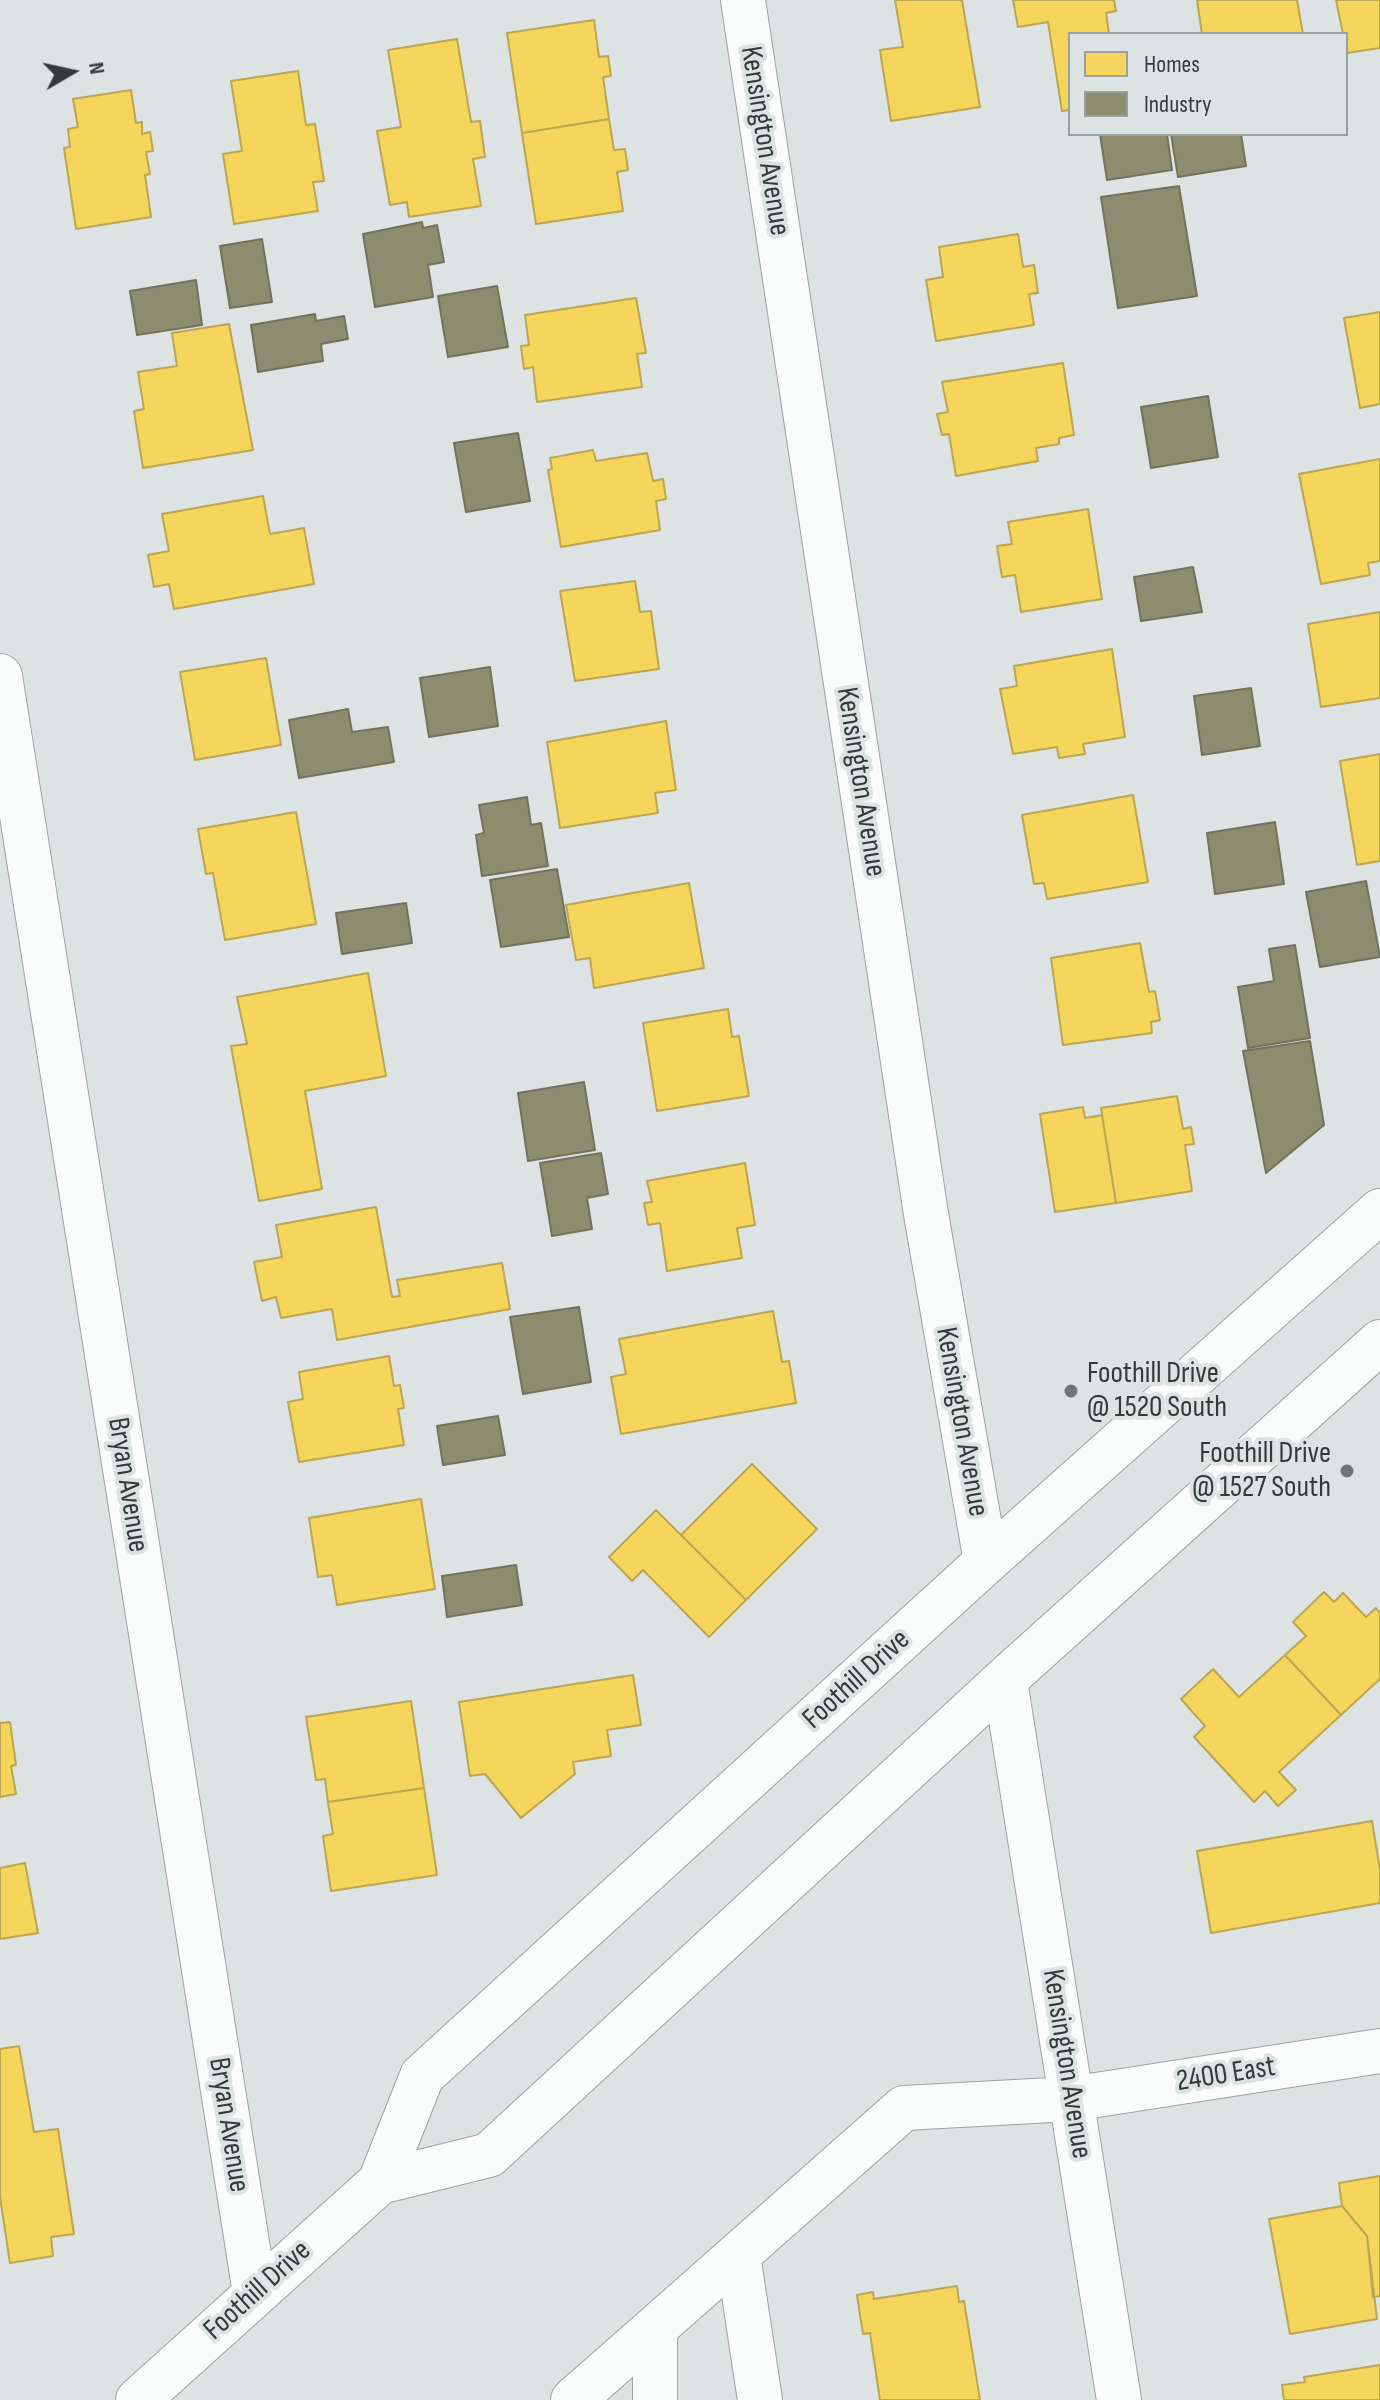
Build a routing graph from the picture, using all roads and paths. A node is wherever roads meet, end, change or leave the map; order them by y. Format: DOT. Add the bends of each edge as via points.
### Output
graph roads {
  1 [pos="743,0"];
  2 [pos="0,676"];
  3 [pos="1380,1211"];
  4 [pos="1380,1342"];
  5 [pos="986,1562"];
  6 [pos="1005,1681"];
  7 [pos="1380,2051"];
  8 [pos="1071,2099"];
  9 [pos="380,2182"];
  10 [pos="738,2255"];
  11 [pos="255,2293"];
  12 [pos="655,2328"];
  13 [pos="138,2400"];
  14 [pos="573,2400"];
  15 [pos="655,2400"];
  16 [pos="760,2400"];
  17 [pos="1119,2400"];
  1 -- 5 [label="street, Kensington Avenue" via="926,1214"];
  2 -- 11 [label="street, Bryan Avenue"];
  3 -- 5 [label="street, Foothill Drive"];
  4 -- 6 [label="street, Foothill Drive"];
  5 -- 9 [label="street, Foothill Drive" via="422,2076"];
  6 -- 8 [label="street, Kensington Avenue"];
  6 -- 9 [label="street, Foothill Drive" via="489,2155"];
  7 -- 8 [label="street, 2400 East"];
  8 -- 10 [label="street, 2400 East" via="904,2108"];
  8 -- 17 [label="street, Kensington Avenue"];
  9 -- 11 [label="street, Foothill Drive"];
  10 -- 12 [label="street, 2400 East"];
  10 -- 16 [label="street"];
  11 -- 13 [label="street, Foothill Drive"];
  12 -- 14 [label="street, 2400 East"];
  12 -- 15 [label="street"];
}
